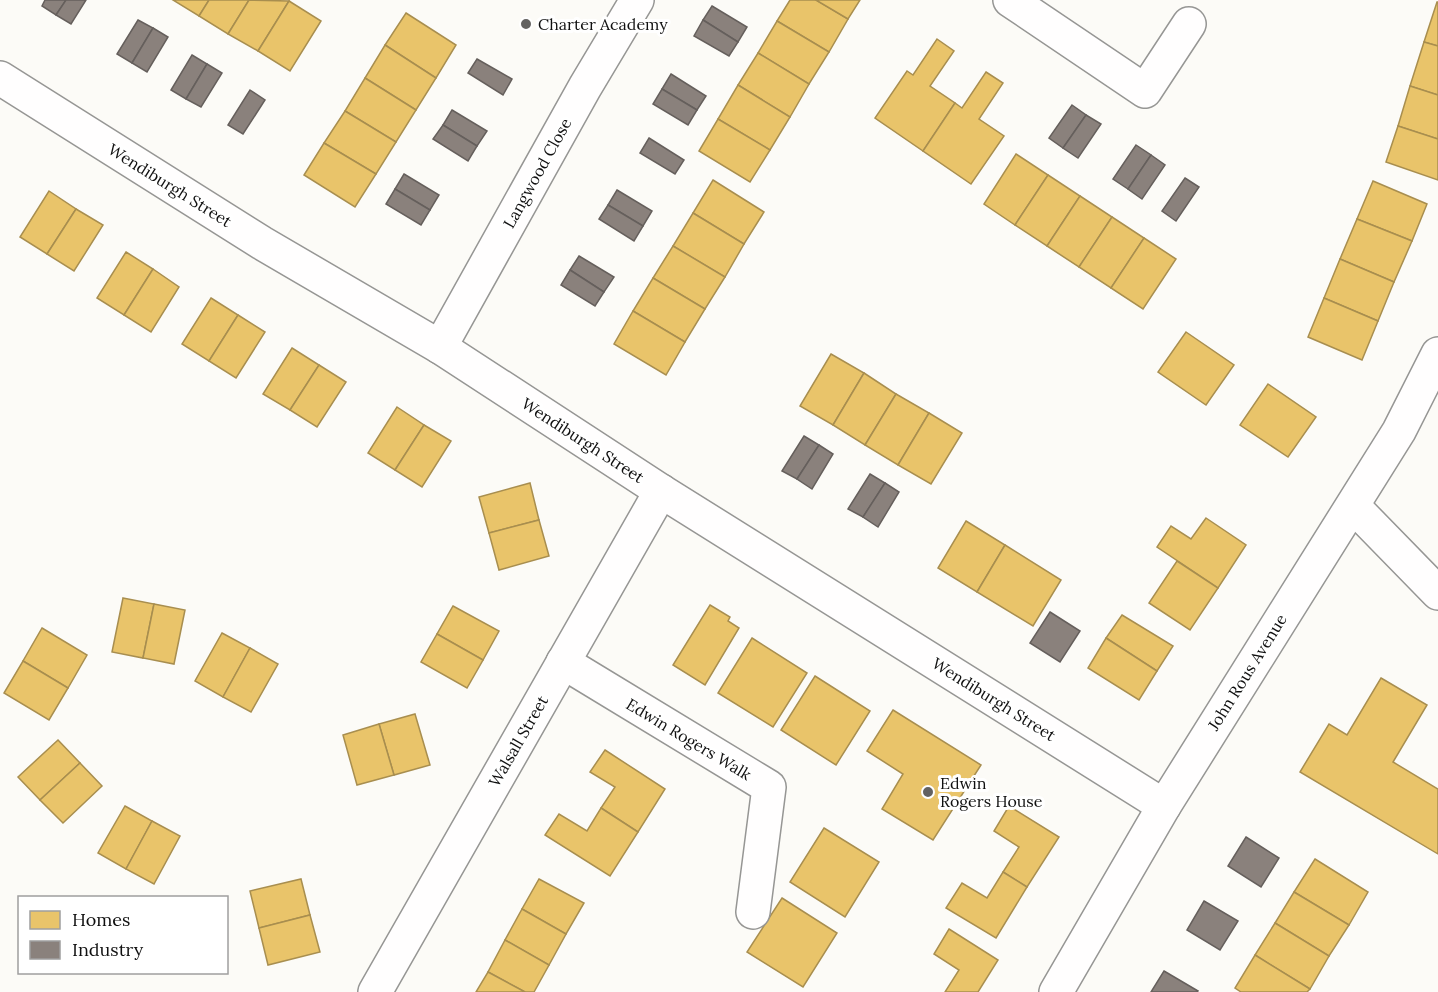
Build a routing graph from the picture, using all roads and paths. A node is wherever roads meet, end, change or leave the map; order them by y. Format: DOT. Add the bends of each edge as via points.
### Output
graph roads {
  1 [pos="637,0"];
  2 [pos="1010,0"];
  3 [pos="1189,24"];
  4 [pos="0,78"];
  5 [pos="440,347"];
  6 [pos="1438,354"];
  7 [pos="661,491"];
  8 [pos="1354,507"];
  9 [pos="1438,593"];
  10 [pos="563,662"];
  11 [pos="1164,806"];
  12 [pos="753,912"];
  13 [pos="375,992"];
  14 [pos="1056,992"];
  1 -- 5 [label="street, Langwood Close"];
  2 -- 3 [label="street" via="1145,91"];
  4 -- 5 [label="street, Wendiburgh Street" via="262,243"];
  5 -- 7 [label="street, Wendiburgh Street"];
  6 -- 8 [label="street, John Rous Avenue"];
  7 -- 10 [label="street, Walsall Street"];
  7 -- 11 [label="street, Wendiburgh Street"];
  8 -- 9 [label="street"];
  8 -- 11 [label="street, John Rous Avenue"];
  10 -- 12 [label="street, Edwin Rogers Walk" via="769,787"];
  10 -- 13 [label="street, Walsall Street"];
  11 -- 14 [label="street, John Rous Avenue"];
}
